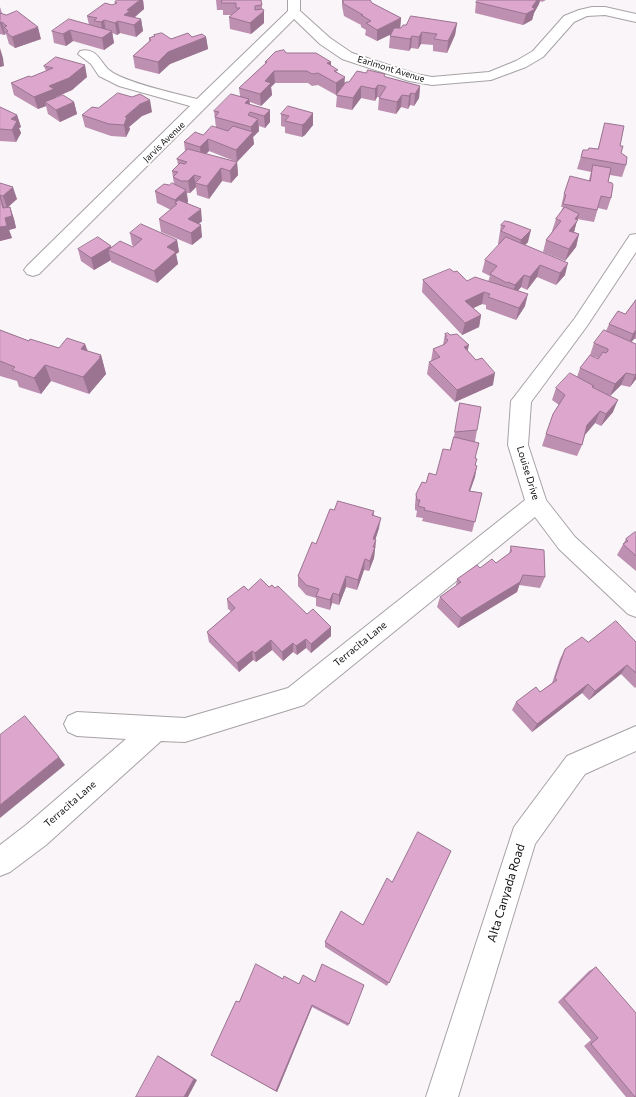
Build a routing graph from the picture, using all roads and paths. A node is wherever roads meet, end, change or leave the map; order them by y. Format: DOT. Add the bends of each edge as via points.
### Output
graph roads {
  1 [pos="294,6"];
  2 [pos="636,18"];
  3 [pos="85,54"];
  4 [pos="201,105"];
  5 [pos="636,239"];
  6 [pos="33,270"];
  7 [pos="537,504"];
  8 [pos="636,607"];
  9 [pos="77,724"];
  10 [pos="157,728"];
  11 [pos="636,738"];
  12 [pos="0,862"];
  13 [pos="442,1097"];
  1 -- 2 [label="street, Earlmont Avenue" via="325,41 347,56 414,78 432,81 491,76 521,64 538,54 569,19 588,12 605,12"];
  1 -- 4 [label="street, Jarvis Avenue"];
  3 -- 4 [label="street" via="96,61 104,73 124,83"];
  4 -- 6 [label="street, Jarvis Avenue"];
  5 -- 7 [label="street, Louise Drive" via="581,322 521,401 518,445"];
  7 -- 8 [label="street, Louise Drive" via="567,543"];
  7 -- 10 [label="street, Terracita Lane" via="294,697 185,730"];
  9 -- 10 [label="street, Terracita Lane"];
  10 -- 12 [label="street, Terracita Lane" via="36,835"];
  11 -- 13 [label="street, Alta Canyada Road" via="576,765 524,837"];
}
